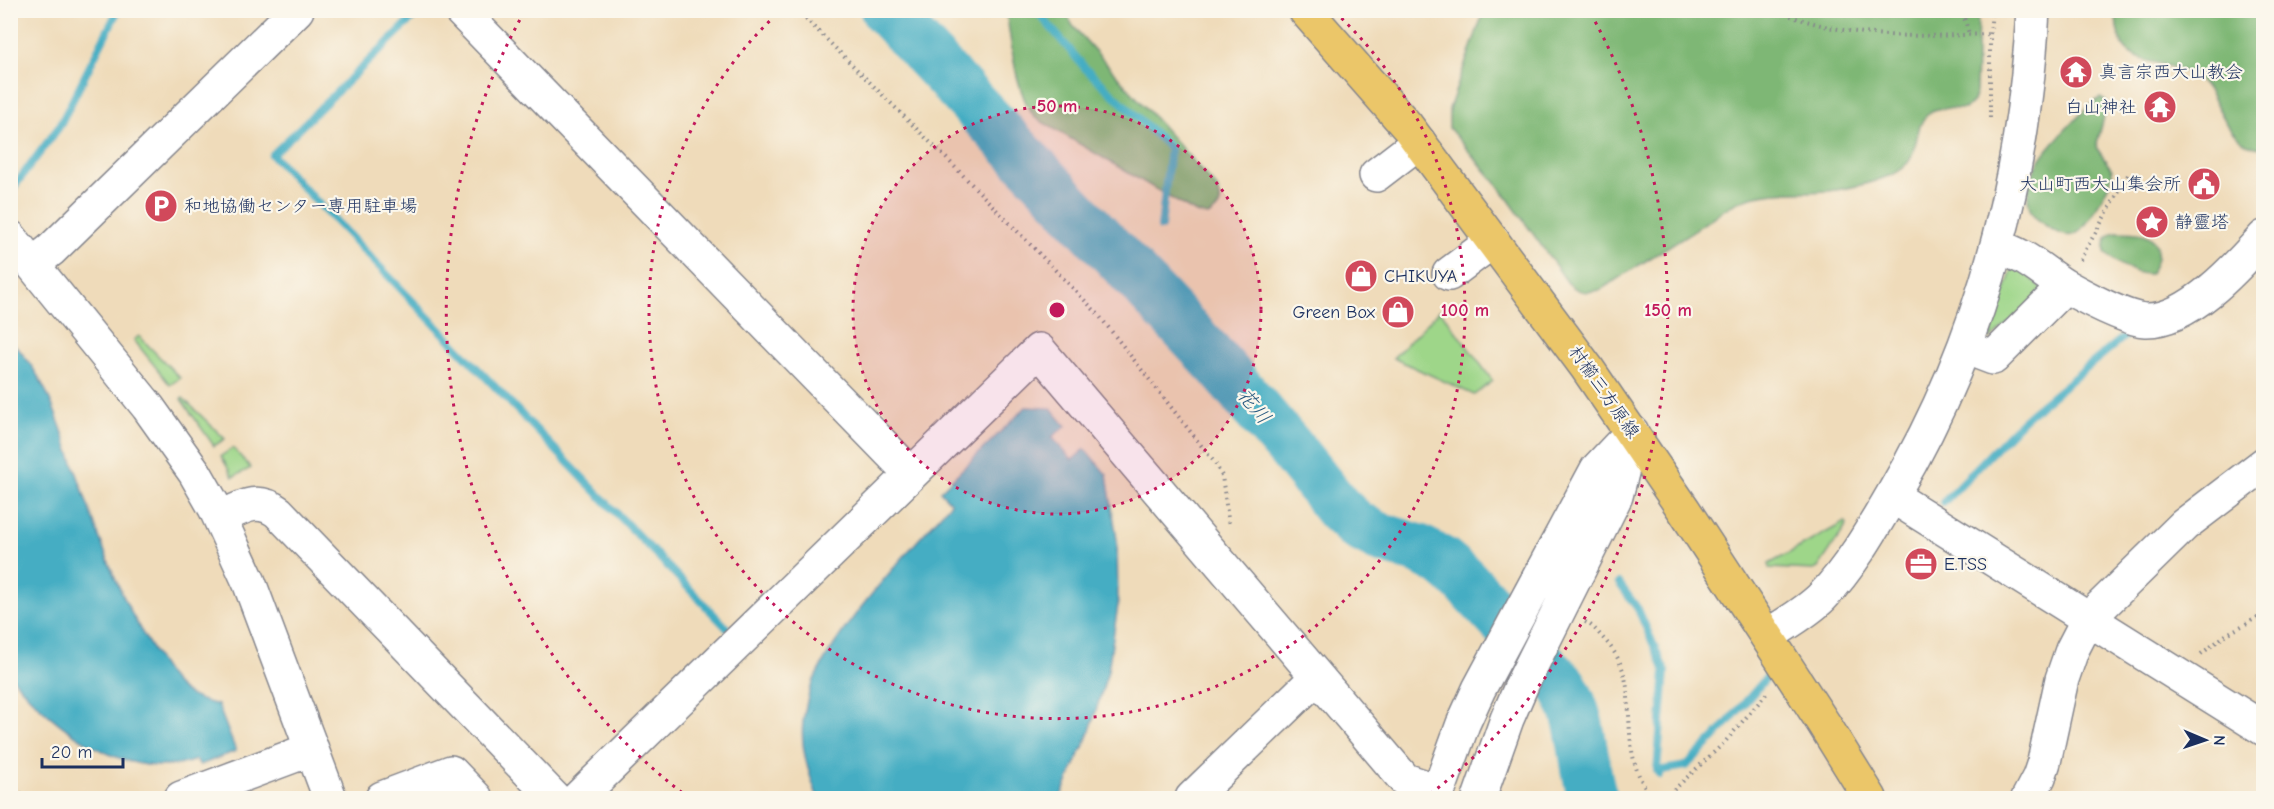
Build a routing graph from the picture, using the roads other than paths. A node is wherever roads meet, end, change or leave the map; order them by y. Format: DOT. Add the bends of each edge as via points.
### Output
graph roads {
  1 [pos="297,10"];
  2 [pos="460,10"];
  3 [pos="1305,10"];
  4 [pos="2033,10"];
  5 [pos="1419,142"];
  6 [pos="1376,175"];
  7 [pos="2264,237"];
  8 [pos="1493,241"];
  9 [pos="17,247"];
  10 [pos="1997,247"];
  11 [pos="1449,274"];
  12 [pos="2065,286"];
  13 [pos="1964,347"];
  14 [pos="1632,432"];
  15 [pos="2263,466"];
  16 [pos="911,474"];
  17 [pos="1892,496"];
  18 [pos="220,518"];
  19 [pos="2088,619"];
  20 [pos="1767,636"];
  21 [pos="1317,677"];
  22 [pos="2264,729"];
  23 [pos="312,749"];
  24 [pos="1437,795"];
  25 [pos="193,796"];
  26 [pos="1479,797"];
  27 [pos="330,798"];
  28 [pos="382,798"];
  29 [pos="476,798"];
  30 [pos="554,798"];
  31 [pos="578,798"];
  32 [pos="1192,798"];
  33 [pos="1870,798"];
  34 [pos="2028,798"];
  1 -- 9 [label="street" via="51,250"];
  2 -- 16 [label="street"];
  3 -- 5 [label="main road, 村櫛三方原線"];
  4 -- 10 [label="street" via="2025,113"];
  5 -- 6 [label="street"];
  5 -- 8 [label="main road, 村櫛三方原線"];
  7 -- 12 [label="street" via="2211,289 2162,319 2127,316"];
  8 -- 11 [label="street"];
  8 -- 14 [label="main road, 村櫛三方原線"];
  9 -- 18 [label="street" via="173,439"];
  10 -- 12 [label="street" via="2017,252"];
  10 -- 13 [label="street"];
  12 -- 13 [label="street" via="1993,358"];
  13 -- 17 [label="street" via="1934,418"];
  14 -- 20 [label="main road, 村櫛三方原線"];
  14 -- 24 [label="street" via="1597,469 1479,689"];
  14 -- 26 [label="street" via="1616,496 1507,719"];
  15 -- 19 [label="street" via="2184,525"];
  16 -- 21 [label="street" via="1039,350"];
  16 -- 31 [label="street"];
  17 -- 19 [label="street"];
  17 -- 20 [label="street" via="1821,598"];
  18 -- 23 [label="street" via="249,582"];
  18 -- 30 [label="street" via="252,503 270,506 278,512"];
  19 -- 22 [label="street"];
  19 -- 34 [label="street" via="2066,664 2044,762"];
  20 -- 33 [label="main road, 村櫛三方原線"];
  21 -- 24 [label="street" via="1405,780"];
  21 -- 32 [label="street"];
  23 -- 25 [label="street"];
  23 -- 27 [label="street"];
  28 -- 29 [label="street" via="451,772"];
}
